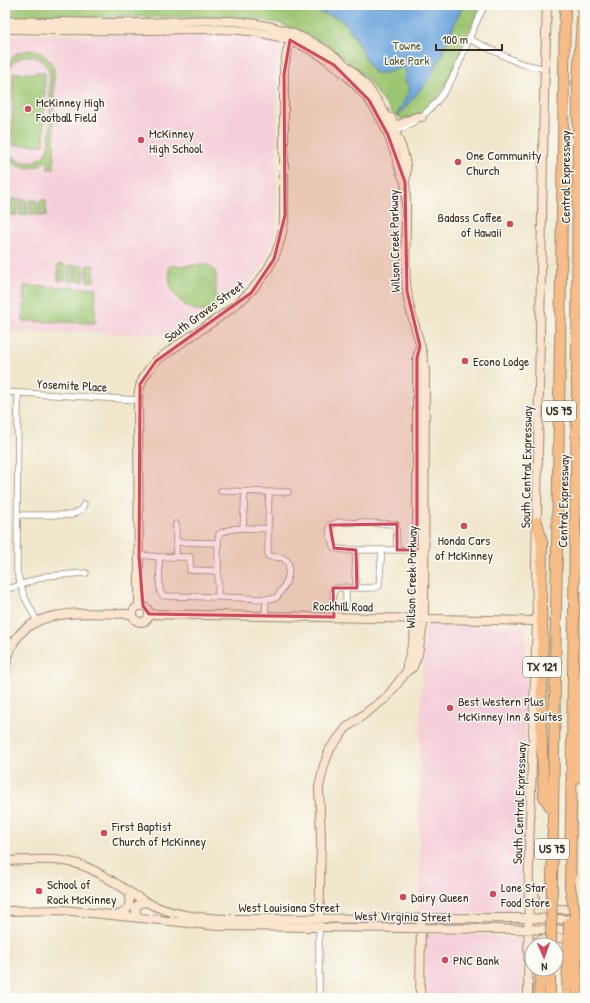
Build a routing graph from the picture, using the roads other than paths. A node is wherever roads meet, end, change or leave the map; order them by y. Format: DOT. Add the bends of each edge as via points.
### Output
graph roads {
  1 [pos="485,5"];
  2 [pos="547,8"];
  3 [pos="564,8"];
  4 [pos="583,8"];
  5 [pos="5,21"];
  6 [pos="249,22"];
  7 [pos="5,29"];
  8 [pos="208,30"];
  9 [pos="292,37"];
  10 [pos="469,39"];
  11 [pos="545,69"];
  12 [pos="365,84"];
  13 [pos="422,117"];
  14 [pos="391,134"];
  15 [pos="420,346"];
  16 [pos="5,392"];
  17 [pos="18,393"];
  18 [pos="138,400"];
  19 [pos="221,491"];
  20 [pos="245,492"];
  21 [pos="269,492"];
  22 [pos="288,492"];
  23 [pos="84,504"];
  24 [pos="18,516"];
  25 [pos="537,522"];
  26 [pos="176,524"];
  27 [pos="243,528"];
  28 [pos="268,529"];
  29 [pos="176,542"];
  30 [pos="218,544"];
  31 [pos="356,550"];
  32 [pos="382,550"];
  33 [pos="398,550"];
  34 [pos="417,550"];
  35 [pos="140,556"];
  36 [pos="176,556"];
  37 [pos="159,557"];
  38 [pos="218,571"];
  39 [pos="86,573"];
  40 [pos="20,584"];
  41 [pos="346,587"];
  42 [pos="357,588"];
  43 [pos="5,590"];
  44 [pos="585,596"];
  45 [pos="218,597"];
  46 [pos="266,599"];
  47 [pos="346,605"];
  48 [pos="141,606"];
  49 [pos="134,614"];
  50 [pos="149,614"];
  51 [pos="265,616"];
  52 [pos="334,617"];
  53 [pos="420,619"];
  54 [pos="37,620"];
  55 [pos="537,621"];
  56 [pos="5,669"];
  57 [pos="5,678"];
  58 [pos="553,811"];
  59 [pos="571,814"];
  60 [pos="5,860"];
  61 [pos="528,882"];
  62 [pos="129,892"];
  63 [pos="145,902"];
  64 [pos="585,907"];
  65 [pos="5,911"];
  66 [pos="118,915"];
  67 [pos="138,917"];
  68 [pos="529,919"];
  69 [pos="585,920"];
  70 [pos="227,922"];
  71 [pos="319,923"];
  72 [pos="421,924"];
  73 [pos="528,930"];
  74 [pos="585,930"];
  75 [pos="529,937"];
  76 [pos="550,937"];
  77 [pos="564,939"];
  78 [pos="585,944"];
  79 [pos="572,960"];
  80 [pos="529,977"];
  81 [pos="541,977"];
  82 [pos="550,977"];
  83 [pos="319,998"];
  84 [pos="420,998"];
  85 [pos="528,998"];
  86 [pos="539,998"];
  87 [pos="550,998"];
  88 [pos="567,998"];
  89 [pos="578,998"];
  1 -- 10 [label="street"];
  2 -- 11 [label="main road, South Central Expressway / TX 121"];
  3 -- 58 [label="highway, Central Expressway / US 75"];
  4 -- 59 [label="highway, Central Expressway / US 75" via="578,79 577,395"];
  5 -- 6 [label="main road, Wilson Creek Parkway"];
  6 -- 8 [label="main road" via="240,25 212,26"];
  6 -- 9 [label="main road, Wilson Creek Parkway"];
  7 -- 8 [label="main road, Wilson Creek Parkway"];
  8 -- 9 [label="main road, Wilson Creek Parkway" via="251,30"];
  9 -- 12 [label="main road, Wilson Creek Parkway" via="333,55"];
  9 -- 14 [label="main road, Wilson Creek Parkway" via="349,78 372,104"];
  9 -- 18 [label="main road, South Graves Street" via="285,58 284,74 285,215 274,259 264,278 248,296 156,361 144,375"];
  10 -- 11 [label="street" via="519,62"];
  10 -- 13 [label="street" via="445,92"];
  11 -- 25 [label="main road, South Central Expressway / TX 121"];
  12 -- 13 [label="main road" via="376,94 396,125"];
  12 -- 14 [label="main road, Wilson Creek Parkway" via="379,103"];
  13 -- 14 [label="street"];
  14 -- 15 [label="main road, Wilson Creek Parkway" via="398,139 407,174 406,291"];
  15 -- 34 [label="main road, Wilson Creek Parkway" via="417,358"];
  15 -- 53 [label="main road, Wilson Creek Parkway" via="425,372"];
  16 -- 17 [label="street, Yosemite Place"];
  17 -- 18 [label="street, Yosemite Place"];
  17 -- 24 [label="street"];
  18 -- 35 [label="main road, South Graves Street"];
  19 -- 20 [label="street"];
  20 -- 21 [label="street"];
  20 -- 27 [label="street"];
  21 -- 22 [label="street"];
  21 -- 28 [label="street"];
  23 -- 24 [label="street" via="82,510 71,515"];
  24 -- 40 [label="street" via="17,561"];
  25 -- 55 [label="main road, South Central Expressway"];
  25 -- 58 [label="highway, TX 121" via="542,543 541,725 544,797"];
  26 -- 29 [label="street"];
  27 -- 28 [label="street"];
  27 -- 30 [label="street" via="224,530 219,534"];
  28 -- 46 [label="street" via="268,556 283,558 288,562 290,571 282,591 276,598"];
  29 -- 30 [label="street"];
  29 -- 36 [label="street"];
  30 -- 38 [label="street"];
  31 -- 32 [label="street"];
  31 -- 33 [label="street" via="334,548 330,525 339,522 396,524"];
  31 -- 42 [label="street"];
  32 -- 33 [label="street"];
  32 -- 42 [label="street" via="379,586"];
  33 -- 34 [label="street"];
  34 -- 53 [label="main road, Wilson Creek Parkway"];
  35 -- 37 [label="street"];
  35 -- 48 [label="main road, South Graves Street"];
  36 -- 37 [label="street"];
  36 -- 38 [label="street" via="190,557 190,570"];
  37 -- 45 [label="street" via="160,592 163,596"];
  38 -- 45 [label="street"];
  39 -- 40 [label="street" via="46,576"];
  40 -- 43 [label="street"];
  40 -- 54 [label="street"];
  41 -- 42 [label="street"];
  41 -- 47 [label="street"];
  41 -- 52 [label="street" via="337,588 333,592"];
  44 -- 59 [label="highway" via="578,764"];
  45 -- 46 [label="street"];
  46 -- 51 [label="street"];
  48 -- 49 [label="main road" via="135,609"];
  48 -- 50 [label="main road" via="147,608"];
  49 -- 50 [label="main road" via="136,619 142,622 147,620"];
  49 -- 54 [label="main road" via="65,614"];
  50 -- 51 [label="main road, Rockhill Road"];
  51 -- 52 [label="main road, Rockhill Road"];
  52 -- 53 [label="main road, Rockhill Road"];
  53 -- 55 [label="main road, Rockhill Road"];
  53 -- 71 [label="main road, Wilson Creek Parkway" via="407,665 408,671 387,697 346,728 330,748 324,765 319,787"];
  54 -- 56 [label="main road" via="26,628 14,643 8,654"];
  55 -- 61 [label="main road, South Central Expressway"];
  56 -- 57 [label="main road"];
  58 -- 76 [label="highway, Central Expressway / US 75, bridge"];
  59 -- 79 [label="highway, Central Expressway / US 75, bridge"];
  60 -- 62 [label="main road, West Louisiana Street" via="45,860 75,864 98,873"];
  61 -- 64 [label="main road" via="534,889 535,902 542,907"];
  61 -- 68 [label="main road, South Central Expressway"];
  62 -- 63 [label="main road, West Louisiana Street"];
  62 -- 66 [label="main road" via="128,909"];
  63 -- 67 [label="main road" via="139,903 136,907"];
  63 -- 70 [label="main road, West Louisiana Street" via="180,915"];
  65 -- 66 [label="main road" via="57,909"];
  66 -- 67 [label="main road"];
  67 -- 70 [label="main road"];
  68 -- 69 [label="main road"];
  68 -- 72 [label="main road"];
  68 -- 73 [label="main road, South Central Expressway"];
  70 -- 71 [label="main road, West Louisiana Street"];
  71 -- 72 [label="main road, West Virginia Street"];
  71 -- 83 [label="street"];
  72 -- 73 [label="main road, West Virginia Street"];
  72 -- 84 [label="main road"];
  73 -- 74 [label="main road, West Virginia Street"];
  73 -- 75 [label="main road, South Central Expressway"];
  77 -- 78 [label="main road"];
  79 -- 88 [label="highway, Central Expressway / US 75"];
  79 -- 89 [label="highway"];
  80 -- 85 [label="main road, South Central Expressway"];
  81 -- 86 [label="highway"];
  82 -- 87 [label="highway"];
}
